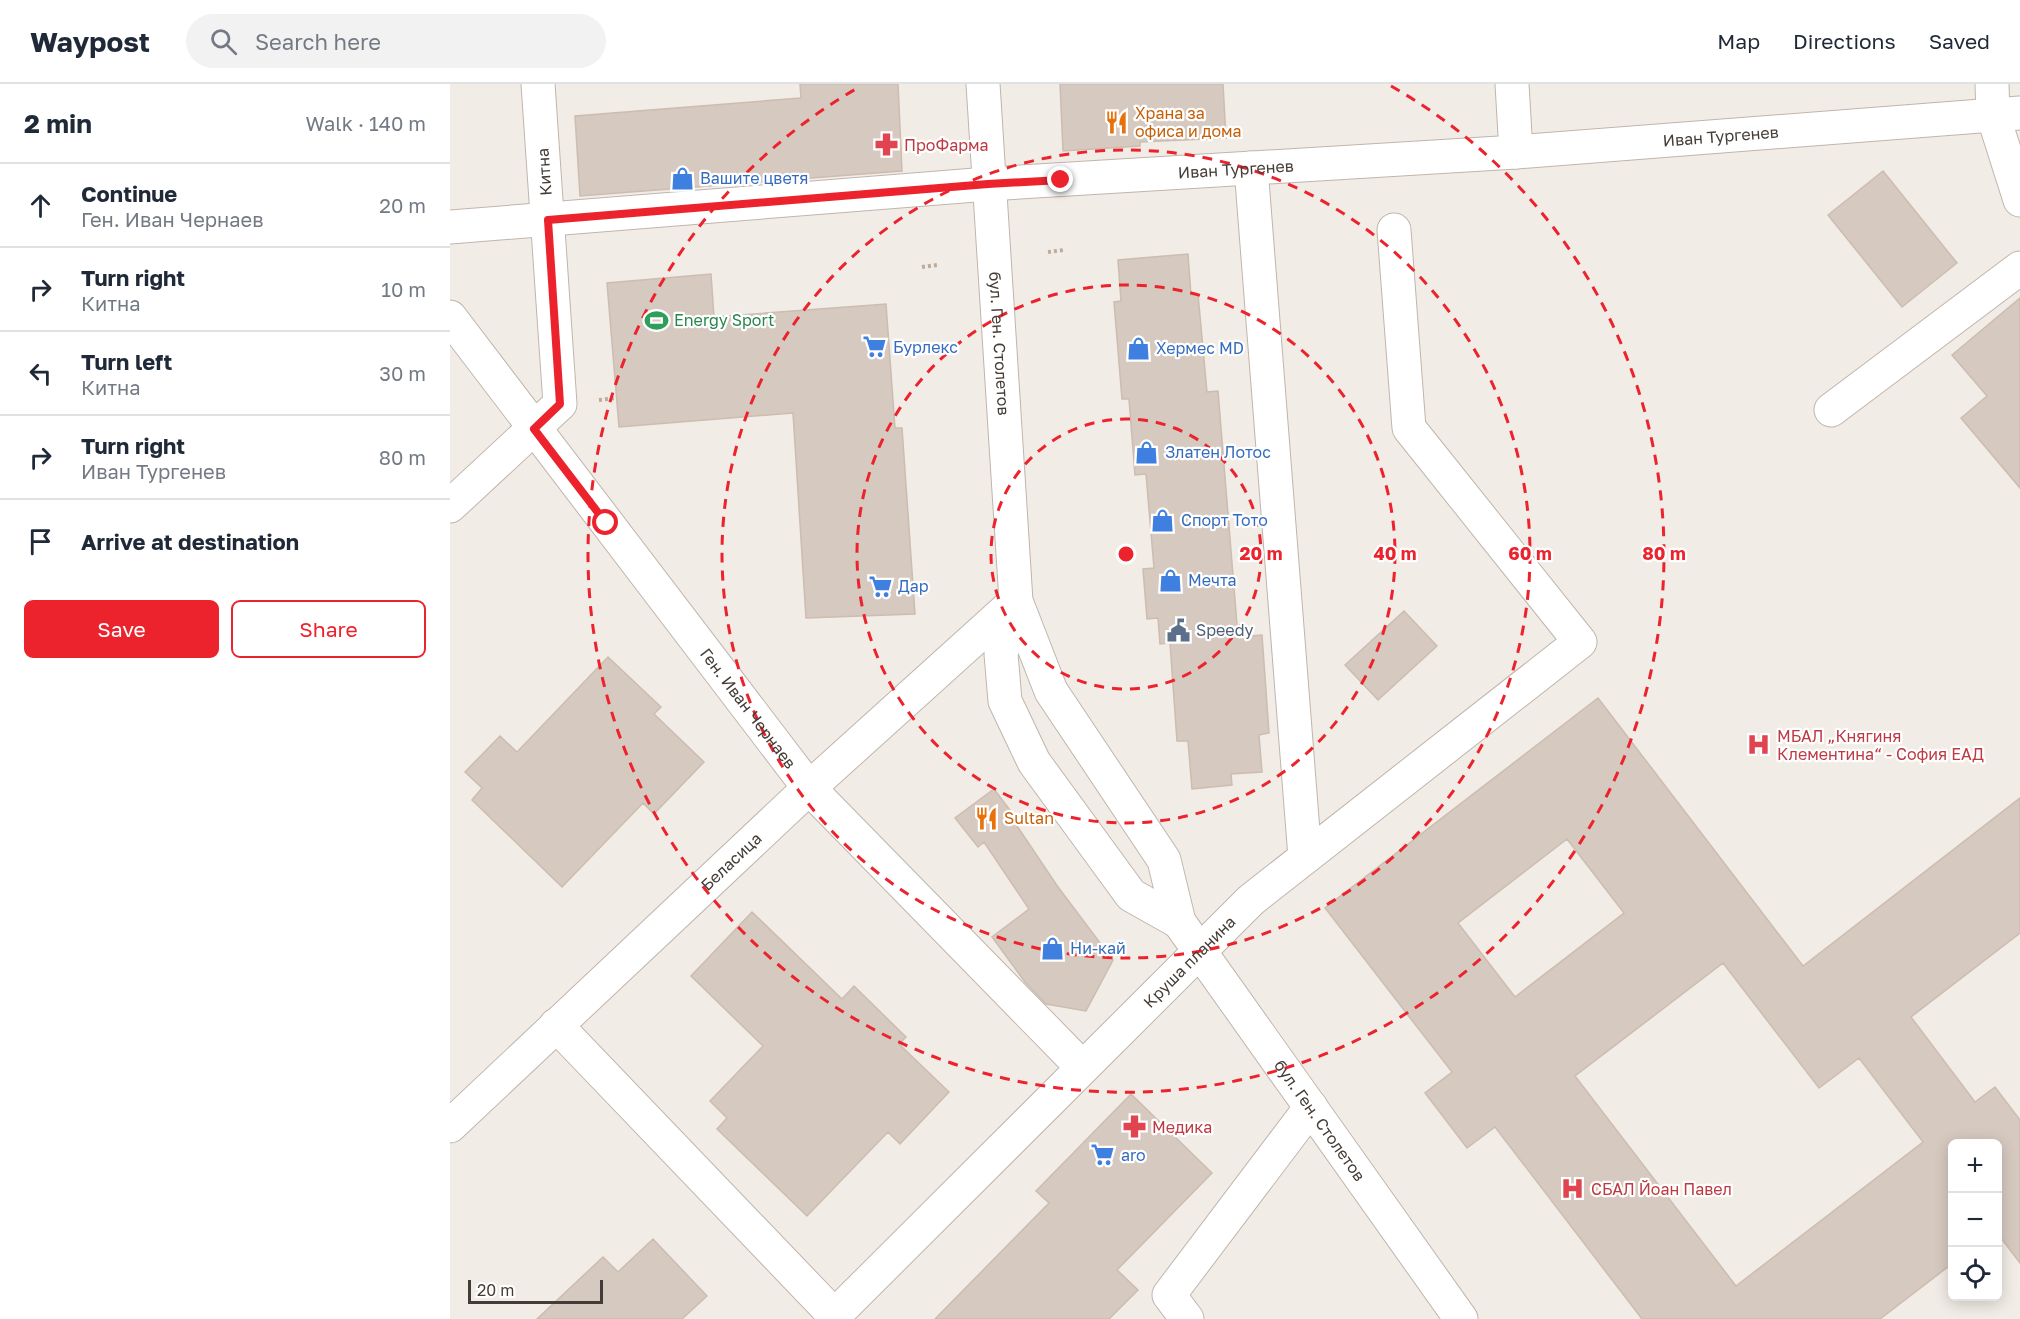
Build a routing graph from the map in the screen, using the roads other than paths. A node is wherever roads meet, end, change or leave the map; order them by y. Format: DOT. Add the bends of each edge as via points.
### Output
graph roads {
  1 [pos="538,84"];
  2 [pos="983,84"];
  3 [pos="1512,84"];
  4 [pos="2002,104"];
  5 [pos="1516,152"];
  6 [pos="1251,168"];
  7 [pos="988,184"];
  8 [pos="2020,200"];
  9 [pos="548,220"];
  10 [pos="450,227"];
  11 [pos="1394,230"];
  12 [pos="2020,268"];
  13 [pos="450,317"];
  14 [pos="1831,410"];
  15 [pos="534,429"];
  16 [pos="450,506"];
  17 [pos="1016,602"];
  18 [pos="809,788"];
  19 [pos="1305,857"];
  20 [pos="1179,922"];
  21 [pos="1199,952"];
  22 [pos="556,1025"];
  23 [pos="1082,1067"];
  24 [pos="1311,1107"];
  25 [pos="450,1126"];
  26 [pos="832,1317"];
  27 [pos="1187,1319"];
  28 [pos="1461,1319"];
  1 -- 9 [label="street, Китна"];
  2 -- 7 [label="street, бул. Ген. Столетов"];
  3 -- 5 [label="street"];
  4 -- 5 [label="street, Иван Тургенев"];
  4 -- 8 [label="street"];
  5 -- 6 [label="street, Иван Тургенев"];
  6 -- 7 [label="street, Иван Тургенев"];
  6 -- 19 [label="street"];
  7 -- 9 [label="street, Иван Тургенев"];
  7 -- 17 [label="street, бул. Ген. Столетов"];
  9 -- 10 [label="street, Иван Тургенев"];
  9 -- 15 [label="street, Китна" via="560,404"];
  11 -- 19 [label="street, Круша планина" via="1409,428 1580,642"];
  12 -- 14 [label="street"];
  13 -- 15 [label="street, Ген. Иван Чернаев"];
  15 -- 16 [label="street, Китна"];
  15 -- 18 [label="street, Ген. Иван Чернаев"];
  17 -- 18 [label="street, Беласица"];
  17 -- 20 [label="street, бул. Ген. Столетов" via="1051,691 1164,860"];
  17 -- 20 [label="street, бул. Ген. Столетов" via="1001,654 1005,700 1034,762 1131,895"];
  18 -- 22 [label="street, Беласица"];
  18 -- 23 [label="street, Ген. Иван Чернаев"];
  19 -- 21 [label="street, Круша планина" via="1251,900"];
  20 -- 21 [label="street, бул. Ген. Столетов"];
  21 -- 23 [label="street, Круша планина"];
  21 -- 24 [label="street, бул. Ген. Столетов"];
  22 -- 25 [label="street, Беласица"];
  22 -- 26 [label="street"];
  23 -- 26 [label="street, Круша планина"];
  24 -- 27 [label="street" via="1169,1295"];
  24 -- 28 [label="street, бул. Ген. Столетов"];
}
